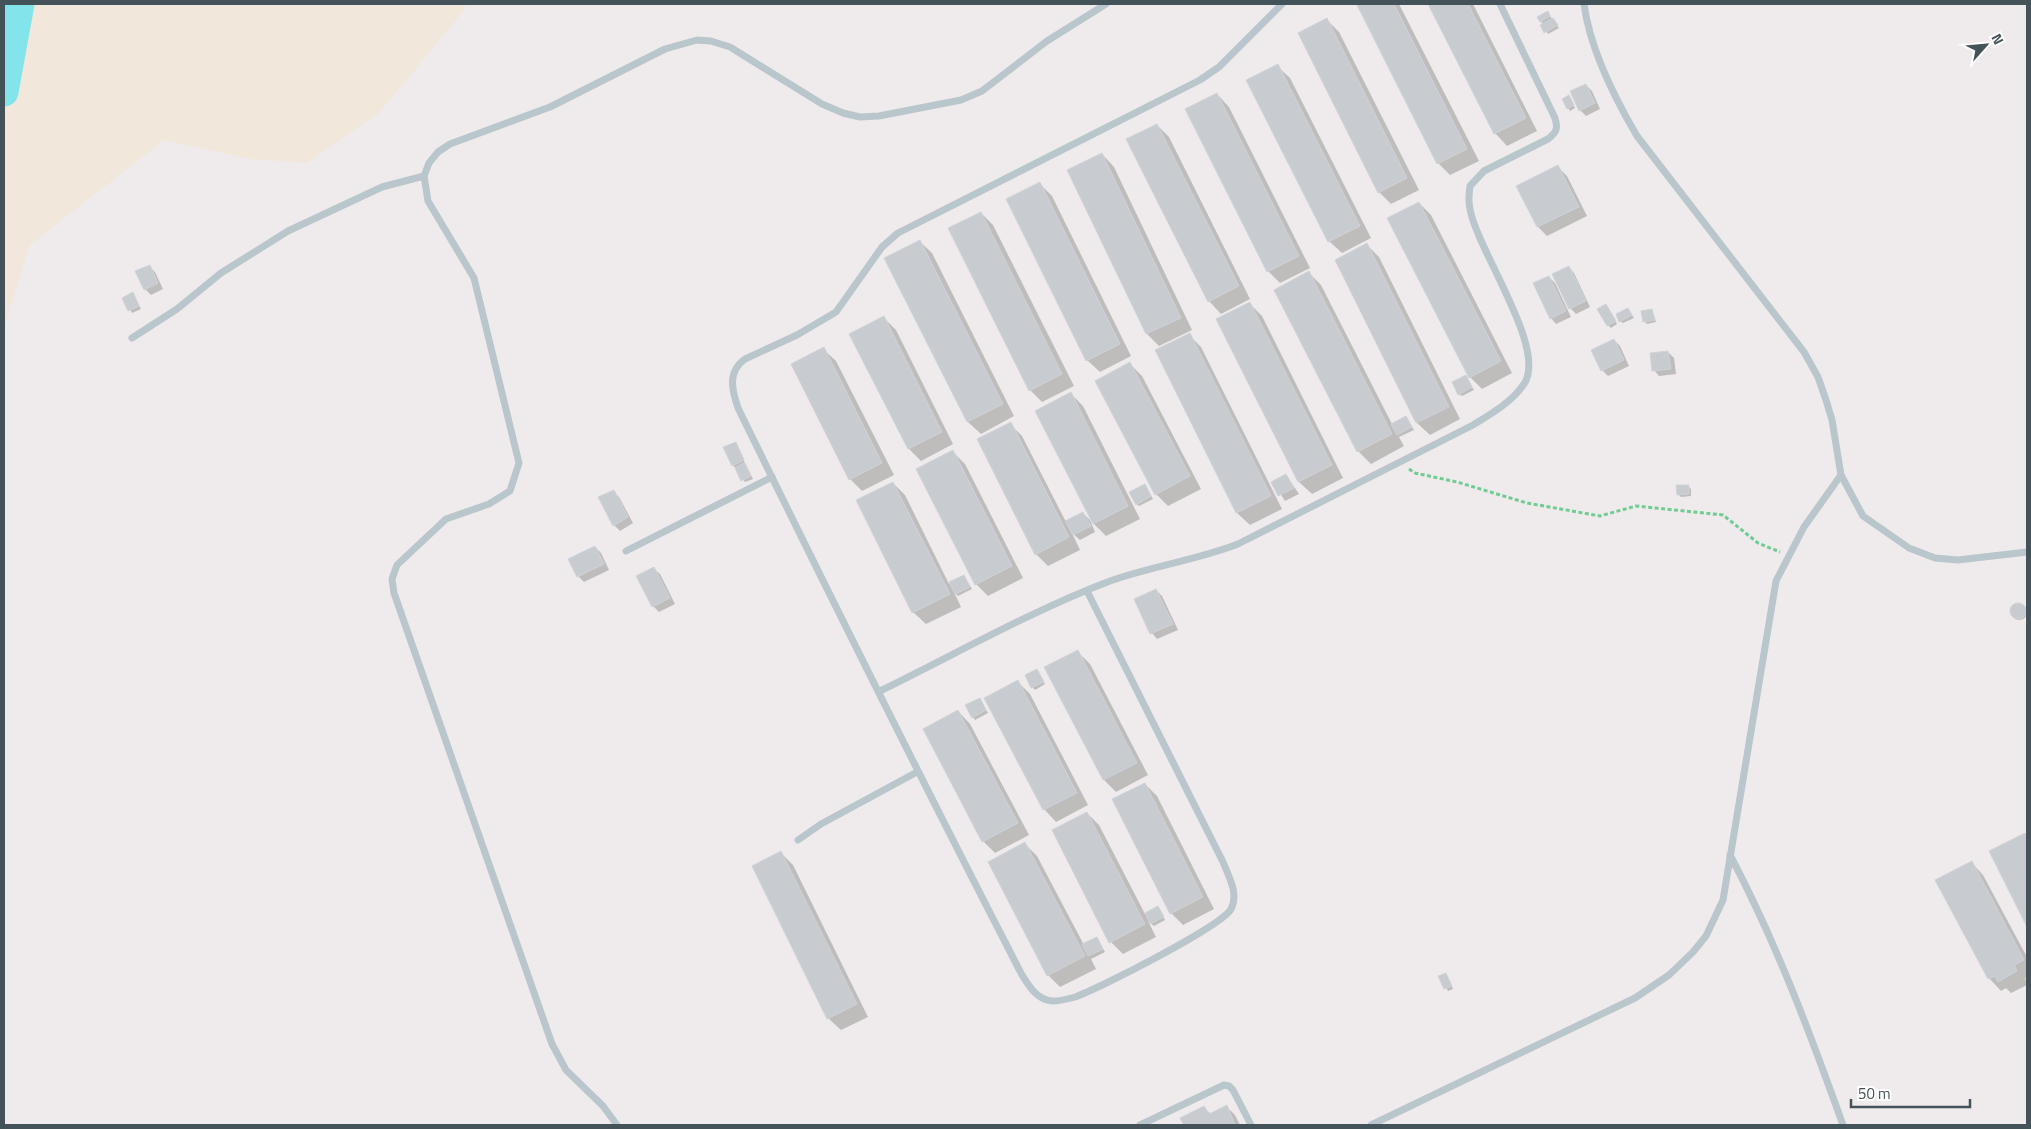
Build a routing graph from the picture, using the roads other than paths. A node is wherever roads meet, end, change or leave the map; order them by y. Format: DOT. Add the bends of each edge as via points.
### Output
graph roads {
  1 [pos="1106,4"];
  2 [pos="1282,4"];
  3 [pos="1500,4"];
  4 [pos="1584,4"];
  5 [pos="424,176"];
  6 [pos="132,338"];
  7 [pos="1841,475"];
  8 [pos="772,477"];
  9 [pos="626,551"];
  10 [pos="2027,552"];
  11 [pos="1087,591"];
  12 [pos="880,691"];
  13 [pos="917,772"];
  14 [pos="798,840"];
  15 [pos="1730,855"];
  16 [pos="617,1125"];
  17 [pos="1140,1125"];
  18 [pos="1251,1125"];
  19 [pos="1371,1125"];
  20 [pos="1843,1125"];
  1 -- 5 [label="lane" via="1048,41 982,91 962,100 879,116 860,117 822,104 730,47 711,41 685,42 525,118 450,144 428,163"];
  2 -- 8 [label="lane" via="1219,67 1200,80 898,233 882,247 836,312 738,364 732,384 734,396"];
  3 -- 11 [label="lane" via="1558,127 1548,139 1484,171 1470,186 1470,210 1527,346 1529,372 1524,384 1500,408 1473,425 1238,544 1126,576"];
  4 -- 7 [label="lane" via="1597,50 1622,110 1637,136 1790,331 1818,377 1832,420"];
  5 -- 6 [label="lane" via="382,187 288,231 221,273 177,309"];
  5 -- 16 [label="lane" via="428,201 474,278 519,463 510,491 489,504 446,519 397,565 392,579 394,593 552,1044 566,1070 603,1106"];
  7 -- 10 [label="lane" via="1863,516 1909,548 1935,558 1958,560"];
  7 -- 15 [label="lane" via="1804,527 1776,581"];
  8 -- 9 [label="lane"];
  8 -- 12 [label="lane"];
  11 -- 12 [label="lane"];
  11 -- 13 [label="lane" via="1230,877 1234,900 1227,915 1180,945 1075,997 1052,1001 1042,998 1022,974"];
  12 -- 13 [label="lane"];
  13 -- 14 [label="lane"];
  15 -- 19 [label="lane" via="1723,900 1706,936 1669,975 1635,998"];
  15 -- 20 [label="lane" via="1755,902 1810,1032"];
  17 -- 18 [label="lane" via="1224,1085 1233,1090"];
}
